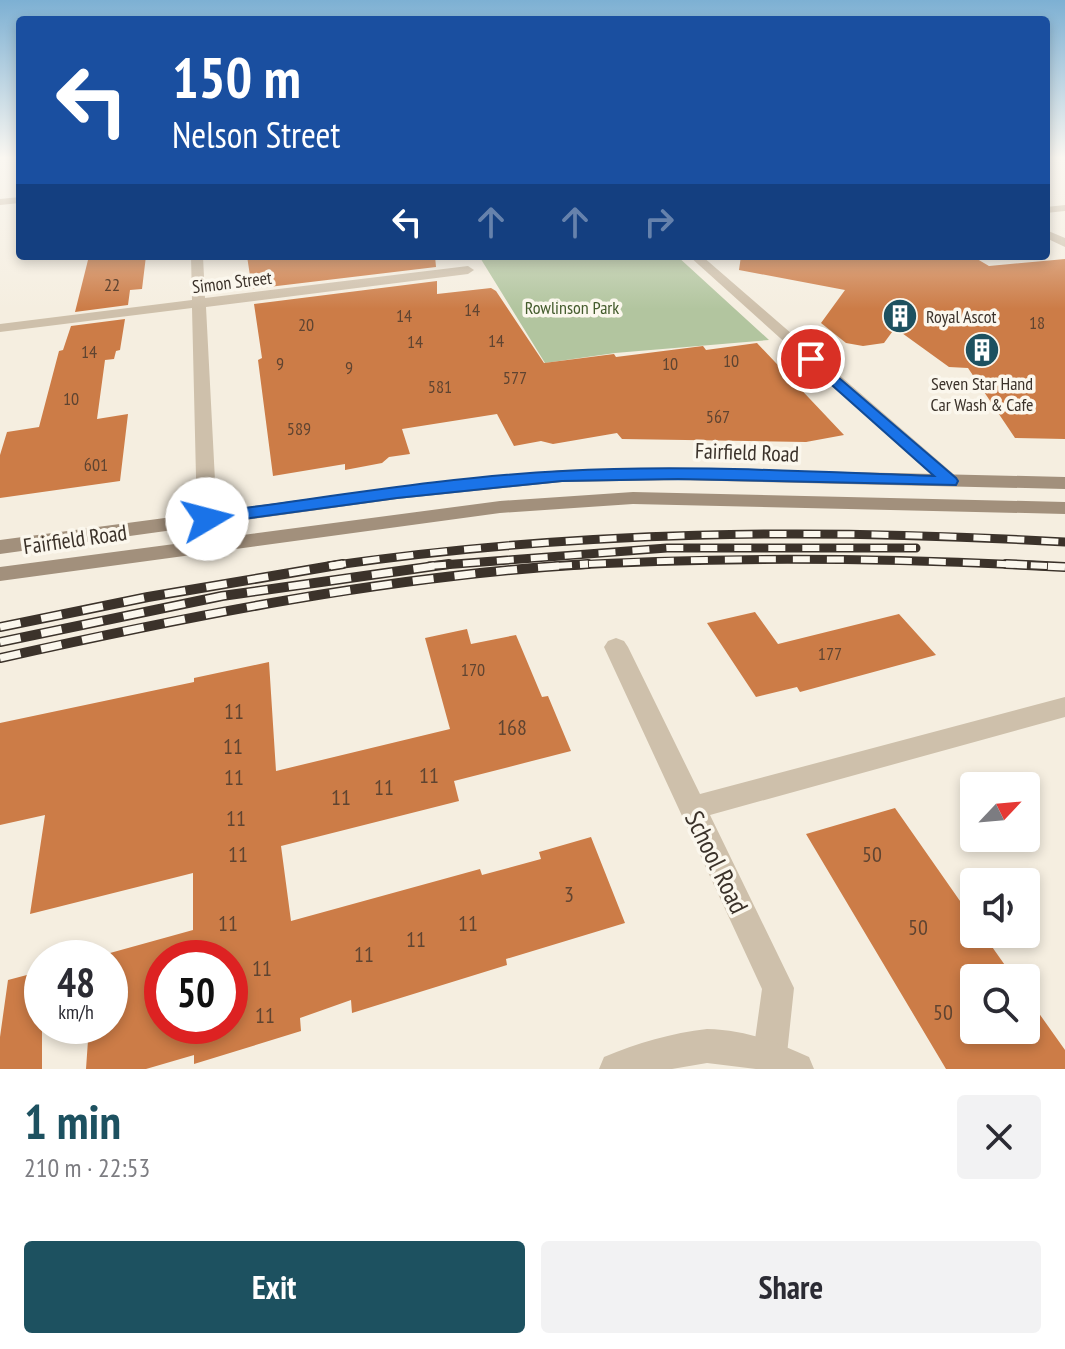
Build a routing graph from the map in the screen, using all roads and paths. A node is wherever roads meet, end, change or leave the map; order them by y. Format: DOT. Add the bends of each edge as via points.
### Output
graph roads {
  1 [pos="197,260"];
  2 [pos="700,260"];
  3 [pos="468,270"];
  4 [pos="198,305"];
  5 [pos="0,328"];
  6 [pos="950,481"];
  7 [pos="1065,483"];
  8 [pos="1065,508"];
  9 [pos="207,519"];
  10 [pos="0,547"];
  11 [pos="0,574"];
  12 [pos="616,647"];
  13 [pos="1065,707"];
  14 [pos="691,808"];
  15 [pos="783,1061"];
  16 [pos="616,1069"];
  1 -- 4 [label="street"];
  2 -- 6 [label="street"];
  3 -- 4 [label="street, Simon Street"];
  4 -- 5 [label="street, Simon Street"];
  4 -- 9 [label="street"];
  6 -- 7 [label="main road, Fairfield Road"];
  6 -- 9 [label="main road, Fairfield Road" via="562,476"];
  8 -- 11 [label="main road, Fairfield Road" via="633,498 469,511"];
  9 -- 10 [label="main road, Fairfield Road"];
  12 -- 14 [label="street, School Road"];
  13 -- 14 [label="street"];
  14 -- 15 [label="street, School Road" via="778,988"];
  15 -- 16 [label="street" via="728,1044 671,1050"];
}
